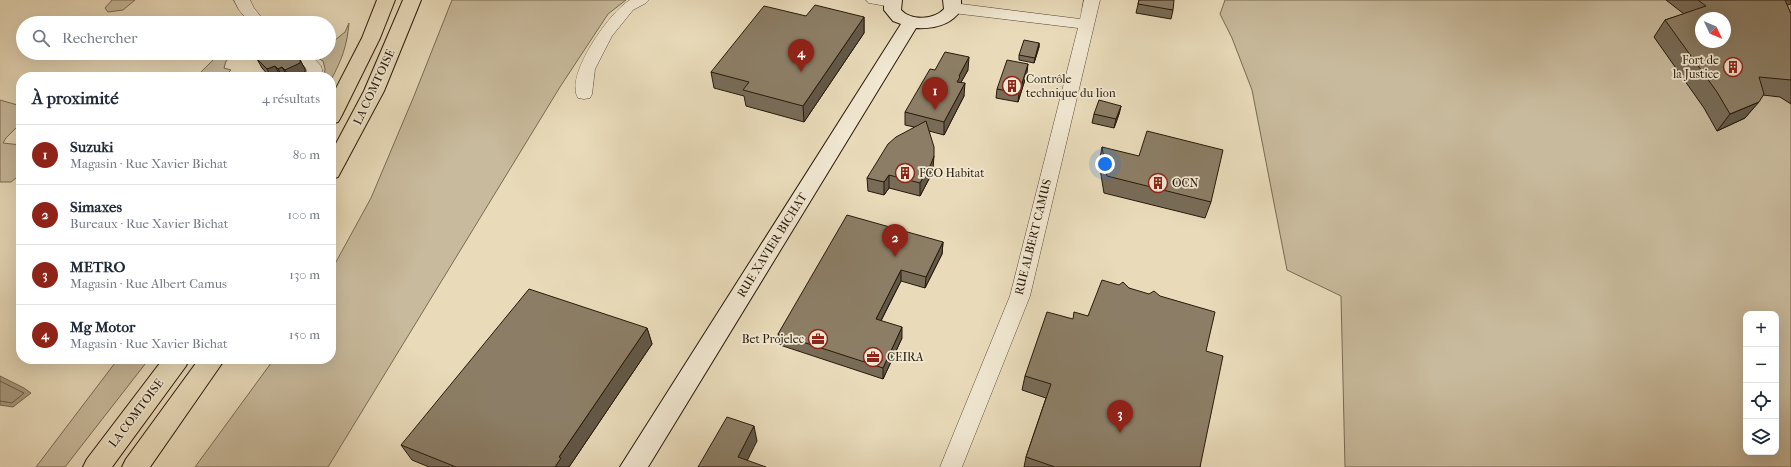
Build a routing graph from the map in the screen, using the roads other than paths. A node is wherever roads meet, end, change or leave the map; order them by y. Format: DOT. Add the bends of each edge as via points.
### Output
graph roads {
  1 [pos="242,0"];
  2 [pos="386,0"];
  3 [pos="412,0"];
  4 [pos="641,0"];
  5 [pos="874,0"];
  6 [pos="1092,0"];
  7 [pos="892,1"];
  8 [pos="952,4"];
  9 [pos="252,16"];
  10 [pos="911,22"];
  11 [pos="1085,24"];
  12 [pos="307,60"];
  13 [pos="316,72"];
  14 [pos="584,94"];
  15 [pos="336,107"];
  16 [pos="336,163"];
  17 [pos="173,364"];
  18 [pos="209,364"];
  19 [pos="96,467"];
  20 [pos="135,467"];
  21 [pos="633,467"];
  22 [pos="951,467"];
  1 -- 9 [label="street"];
  2 -- 15 [label="highway, LA COMTOISE" via="368,44"];
  3 -- 16 [label="highway, LA COMTOISE" via="374,91"];
  4 -- 14 [label="street" via="628,7 605,34 586,69"];
  5 -- 7 [label="street"];
  6 -- 11 [label="street, RUE ALBERT CAMUS"];
  7 -- 10 [label="main road" via="895,14"];
  8 -- 10 [label="main road" via="949,14 943,19 933,22"];
  8 -- 11 [label="street"];
  10 -- 21 [label="main road, RUE XAVIER BICHAT"];
  11 -- 22 [label="street, RUE ALBERT CAMUS" via="1020,296"];
  12 -- 13 [label="street"];
  17 -- 19 [label="highway, LA COMTOISE"];
  18 -- 20 [label="highway"];
}
